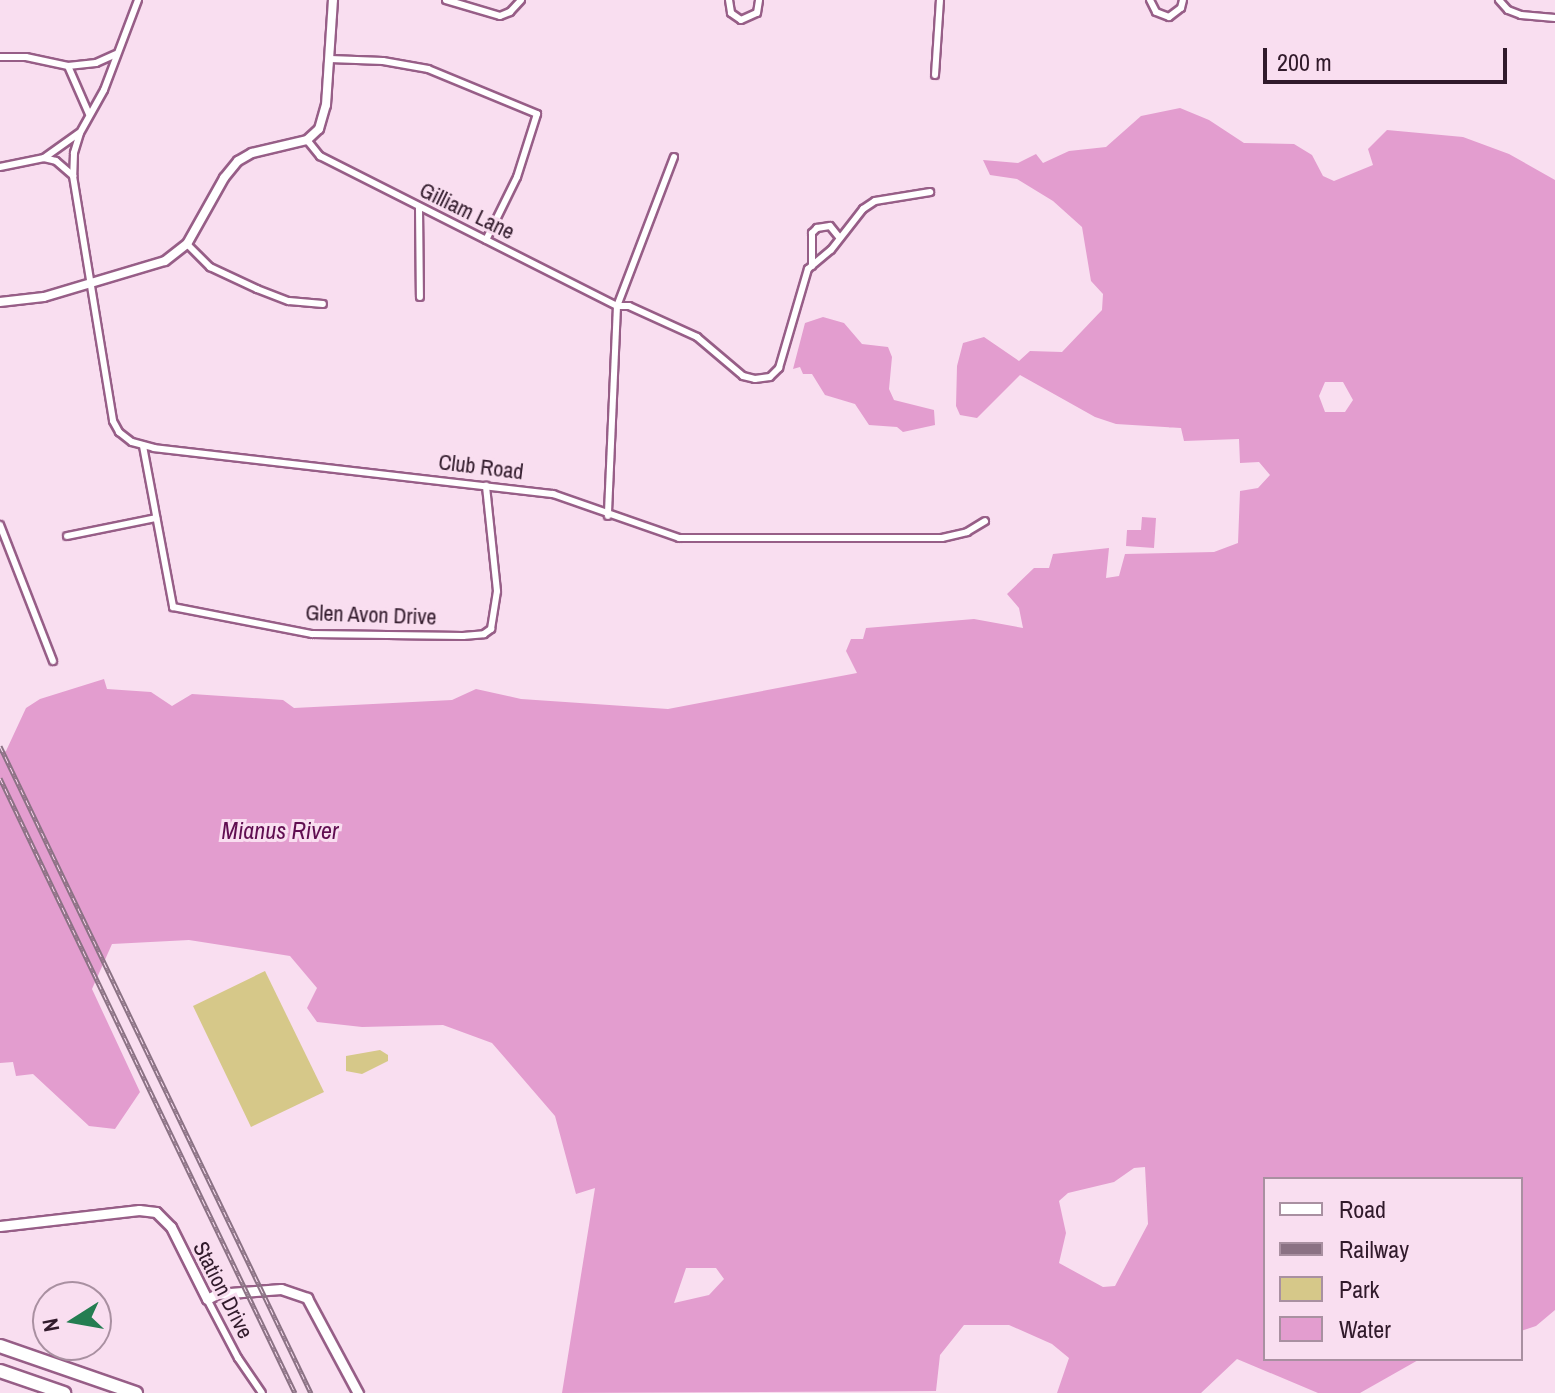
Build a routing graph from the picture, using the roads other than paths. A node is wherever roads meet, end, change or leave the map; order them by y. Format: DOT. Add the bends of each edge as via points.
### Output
graph roads {
  1 [pos="138,0"];
  2 [pos="333,0"];
  3 [pos="446,0"];
  4 [pos="521,0"];
  5 [pos="718,0"];
  6 [pos="759,0"];
  7 [pos="940,0"];
  8 [pos="1150,0"];
  9 [pos="1183,0"];
  10 [pos="1499,0"];
  11 [pos="729,1"];
  12 [pos="1555,18"];
  13 [pos="119,51"];
  14 [pos="0,57"];
  15 [pos="330,59"];
  16 [pos="68,66"];
  17 [pos="935,75"];
  18 [pos="89,114"];
  19 [pos="80,133"];
  20 [pos="307,140"];
  21 [pos="674,157"];
  22 [pos="44,158"];
  23 [pos="0,167"];
  24 [pos="73,176"];
  25 [pos="930,192"];
  26 [pos="419,208"];
  27 [pos="839,237"];
  28 [pos="486,240"];
  29 [pos="187,244"];
  30 [pos="812,266"];
  31 [pos="92,283"];
  32 [pos="420,297"];
  33 [pos="0,302"];
  34 [pos="323,304"];
  35 [pos="617,306"];
  36 [pos="143,446"];
  37 [pos="486,486"];
  38 [pos="608,516"];
  39 [pos="156,518"];
  40 [pos="985,521"];
  41 [pos="0,525"];
  42 [pos="67,536"];
  43 [pos="53,661"];
  44 [pos="0,1226"];
  45 [pos="207,1299"];
  46 [pos="0,1346"];
  47 [pos="0,1371"];
  48 [pos="64,1393"];
  49 [pos="136,1393"];
  50 [pos="262,1393"];
  51 [pos="358,1393"];
  1 -- 13 [label="street"];
  2 -- 15 [label="street"];
  3 -- 4 [label="street" via="500,16"];
  5 -- 11 [label="street"];
  6 -- 11 [label="street" via="757,13 748,20 736,18"];
  7 -- 17 [label="street"];
  8 -- 9 [label="street" via="1156,12 1169,17"];
  10 -- 12 [label="street" via="1521,15"];
  13 -- 16 [label="street" via="96,63"];
  13 -- 18 [label="street"];
  14 -- 16 [label="street"];
  15 -- 20 [label="street" via="326,105 319,129"];
  15 -- 28 [label="street" via="428,69 537,114 517,177"];
  16 -- 18 [label="street"];
  18 -- 19 [label="street"];
  19 -- 22 [label="street"];
  19 -- 24 [label="street"];
  20 -- 26 [label="street, Gilliam Lane" via="320,156"];
  20 -- 29 [label="street" via="238,161"];
  21 -- 35 [label="street"];
  22 -- 23 [label="street"];
  22 -- 24 [label="street"];
  24 -- 31 [label="street"];
  25 -- 27 [label="street" via="875,201"];
  26 -- 28 [label="street, Gilliam Lane"];
  26 -- 32 [label="street"];
  27 -- 30 [label="street"];
  27 -- 30 [label="street" via="830,226 812,233"];
  28 -- 35 [label="street, Gilliam Lane"];
  29 -- 31 [label="street" via="165,261"];
  29 -- 34 [label="street" via="210,267 257,289 289,301"];
  30 -- 35 [label="street, Gilliam Lane" via="779,368 770,377 743,376 697,337 629,306"];
  31 -- 33 [label="street" via="44,297"];
  31 -- 36 [label="street" via="113,421 122,435"];
  35 -- 38 [label="street"];
  36 -- 37 [label="street, Club Road"];
  36 -- 39 [label="street, Glen Avon Drive"];
  37 -- 38 [label="street, Club Road" via="553,494"];
  37 -- 39 [label="street, Glen Avon Drive" via="497,591 495,620 484,634 312,634 173,607"];
  38 -- 40 [label="street, Club Road" via="679,538 942,538"];
  39 -- 42 [label="street"];
  41 -- 43 [label="street"];
  44 -- 45 [label="main road, Station Drive" via="148,1210 160,1214"];
  45 -- 50 [label="street, Station Drive"];
  45 -- 51 [label="main road" via="281,1289 304,1295"];
  46 -- 49 [label="highway"];
  47 -- 48 [label="highway"];
}
